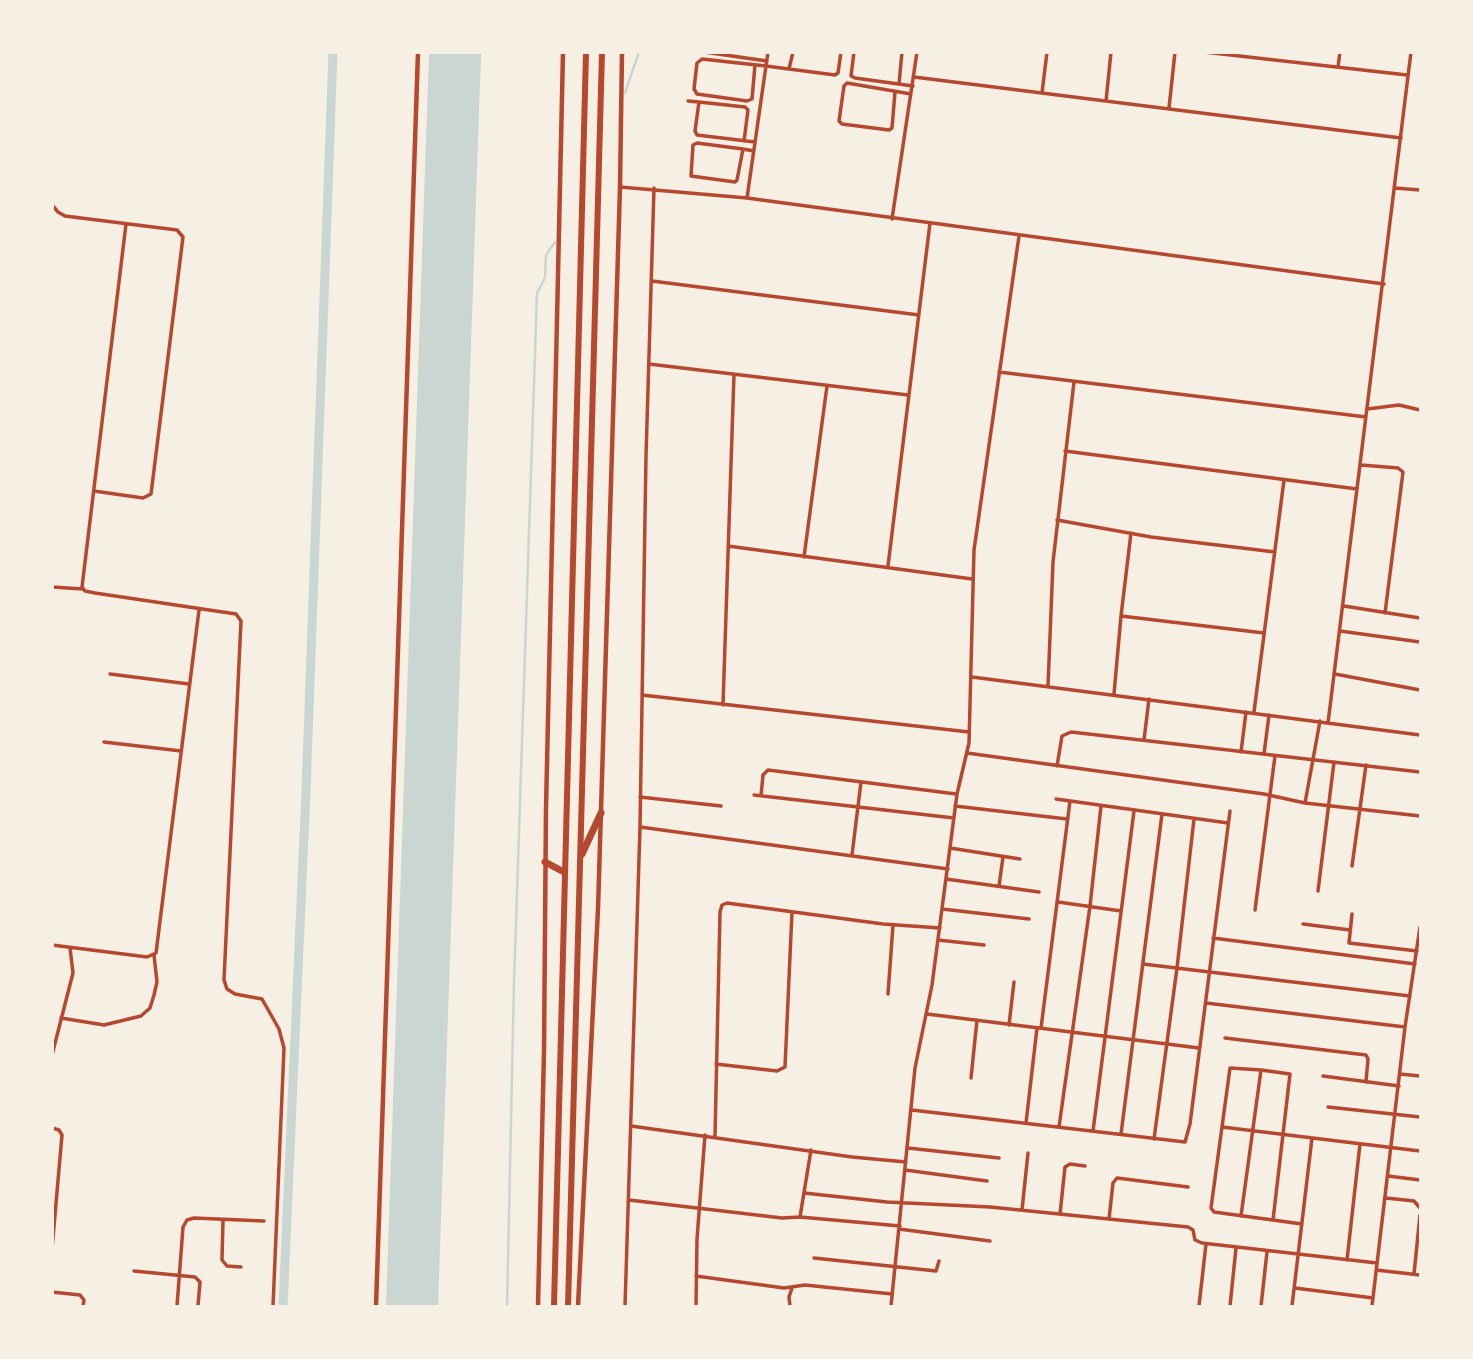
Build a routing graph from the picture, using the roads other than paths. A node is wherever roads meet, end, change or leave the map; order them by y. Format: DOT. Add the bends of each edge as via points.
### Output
graph roads {
  1 [pos="418,52"];
  2 [pos="563,52"];
  3 [pos="586,52"];
  4 [pos="602,52"];
  5 [pos="622,52"];
  6 [pos="704,52"];
  7 [pos="768,52"];
  8 [pos="793,52"];
  9 [pos="841,52"];
  10 [pos="854,52"];
  11 [pos="902,52"];
  12 [pos="917,52"];
  13 [pos="1047,52"];
  14 [pos="1111,52"];
  15 [pos="1175,52"];
  16 [pos="1204,52"];
  17 [pos="1340,52"];
  18 [pos="1411,52"];
  19 [pos="745,55"];
  20 [pos="766,64"];
  21 [pos="755,65"];
  22 [pos="1338,67"];
  23 [pos="789,69"];
  24 [pos="1408,75"];
  25 [pos="914,77"];
  26 [pos="899,83"];
  27 [pos="913,86"];
  28 [pos="895,92"];
  29 [pos="1042,93"];
  30 [pos="911,94"];
  31 [pos="688,101"];
  32 [pos="1106,101"];
  33 [pos="699,102"];
  34 [pos="1169,108"];
  35 [pos="1401,138"];
  36 [pos="744,141"];
  37 [pos="755,142"];
  38 [pos="743,149"];
  39 [pos="754,151"];
  40 [pos="620,187"];
  41 [pos="654,188"];
  42 [pos="1395,188"];
  43 [pos="1420,190"];
  44 [pos="747,198"];
  45 [pos="53,209"];
  46 [pos="892,219"];
  47 [pos="930,223"];
  48 [pos="126,224"];
  49 [pos="1019,236"];
  50 [pos="652,281"];
  51 [pos="1384,284"];
  52 [pos="919,315"];
  53 [pos="649,364"];
  54 [pos="999,372"];
  55 [pos="734,374"];
  56 [pos="1074,383"];
  57 [pos="827,386"];
  58 [pos="908,395"];
  59 [pos="1367,409"];
  60 [pos="1420,410"];
  61 [pos="1366,417"];
  62 [pos="1065,451"];
  63 [pos="1360,464"];
  64 [pos="1284,480"];
  65 [pos="1357,489"];
  66 [pos="94,491"];
  67 [pos="1057,520"];
  68 [pos="1131,533"];
  69 [pos="728,546"];
  70 [pos="1275,552"];
  71 [pos="804,557"];
  72 [pos="888,566"];
  73 [pos="972,579"];
  74 [pos="52,587"];
  75 [pos="83,589"];
  76 [pos="1344,606"];
  77 [pos="199,610"];
  78 [pos="1385,613"];
  79 [pos="1121,616"];
  80 [pos="1420,618"];
  81 [pos="1340,631"];
  82 [pos="1264,633"];
  83 [pos="1420,642"];
  84 [pos="110,674"];
  85 [pos="1335,674"];
  86 [pos="972,677"];
  87 [pos="189,684"];
  88 [pos="1048,686"];
  89 [pos="1420,690"];
  90 [pos="1114,694"];
  91 [pos="642,695"];
  92 [pos="1149,699"];
  93 [pos="723,705"];
  94 [pos="1246,712"];
  95 [pos="1254,712"];
  96 [pos="1269,715"];
  97 [pos="1320,721"];
  98 [pos="1328,723"];
  99 [pos="970,732"];
  100 [pos="1420,736"];
  101 [pos="1144,740"];
  102 [pos="104,742"];
  103 [pos="181,751"];
  104 [pos="1241,752"];
  105 [pos="967,753"];
  106 [pos="1264,754"];
  107 [pos="1275,756"];
  108 [pos="1313,759"];
  109 [pos="1334,762"];
  110 [pos="1366,765"];
  111 [pos="1057,766"];
  112 [pos="1420,772"];
  113 [pos="861,782"];
  114 [pos="957,794"];
  115 [pos="754,795"];
  116 [pos="761,796"];
  117 [pos="1270,796"];
  118 [pos="640,797"];
  119 [pos="1056,799"];
  120 [pos="1070,801"];
  121 [pos="1306,803"];
  122 [pos="721,806"];
  123 [pos="955,806"];
  124 [pos="1101,806"];
  125 [pos="1330,806"];
  126 [pos="859,807"];
  127 [pos="1359,809"];
  128 [pos="1134,811"];
  129 [pos="1230,811"];
  130 [pos="601,814"];
  131 [pos="1162,814"];
  132 [pos="1420,816"];
  133 [pos="954,818"];
  134 [pos="1068,819"];
  135 [pos="1194,819"];
  136 [pos="1228,823"];
  137 [pos="640,827"];
  138 [pos="950,848"];
  139 [pos="582,854"];
  140 [pos="852,855"];
  141 [pos="1003,856"];
  142 [pos="1020,859"];
  143 [pos="545,862"];
  144 [pos="1352,866"];
  145 [pos="948,869"];
  146 [pos="564,872"];
  147 [pos="946,879"];
  148 [pos="999,886"];
  149 [pos="1318,891"];
  150 [pos="1039,892"];
  151 [pos="1058,902"];
  152 [pos="1090,906"];
  153 [pos="942,909"];
  154 [pos="1255,910"];
  155 [pos="1121,911"];
  156 [pos="792,912"];
  157 [pos="1352,914"];
  158 [pos="1028,919"];
  159 [pos="1303,924"];
  160 [pos="893,925"];
  161 [pos="1420,927"];
  162 [pos="940,928"];
  163 [pos="1350,930"];
  164 [pos="1212,938"];
  165 [pos="938,940"];
  166 [pos="52,945"];
  167 [pos="984,945"];
  168 [pos="70,947"];
  169 [pos="1417,951"];
  170 [pos="154,955"];
  171 [pos="1143,964"];
  172 [pos="1415,964"];
  173 [pos="1177,968"];
  174 [pos="1208,972"];
  175 [pos="1014,982"];
  176 [pos="888,994"];
  177 [pos="1410,996"];
  178 [pos="1206,1003"];
  179 [pos="926,1014"];
  180 [pos="61,1018"];
  181 [pos="977,1020"];
  182 [pos="1009,1025"];
  183 [pos="1405,1027"];
  184 [pos="1039,1028"];
  185 [pos="1072,1032"];
  186 [pos="1105,1037"];
  187 [pos="1225,1038"];
  188 [pos="1133,1040"];
  189 [pos="1167,1044"];
  190 [pos="1199,1048"];
  191 [pos="52,1055"];
  192 [pos="716,1064"];
  193 [pos="1261,1070"];
  194 [pos="1400,1074"];
  195 [pos="1323,1076"];
  196 [pos="1420,1076"];
  197 [pos="971,1078"];
  198 [pos="1366,1082"];
  199 [pos="1399,1086"];
  200 [pos="1328,1107"];
  201 [pos="911,1110"];
  202 [pos="1395,1115"];
  203 [pos="1420,1117"];
  204 [pos="1026,1124"];
  205 [pos="631,1126"];
  206 [pos="1059,1127"];
  207 [pos="1222,1127"];
  208 [pos="52,1128"];
  209 [pos="1252,1130"];
  210 [pos="1093,1131"];
  211 [pos="1283,1134"];
  212 [pos="705,1135"];
  213 [pos="1121,1135"];
  214 [pos="715,1136"];
  215 [pos="1312,1138"];
  216 [pos="1154,1139"];
  217 [pos="1360,1143"];
  218 [pos="1391,1147"];
  219 [pos="908,1148"];
  220 [pos="811,1150"];
  221 [pos="1420,1150"];
  222 [pos="1028,1153"];
  223 [pos="999,1158"];
  224 [pos="906,1161"];
  225 [pos="1085,1166"];
  226 [pos="905,1170"];
  227 [pos="1388,1176"];
  228 [pos="987,1181"];
  229 [pos="1420,1181"];
  230 [pos="1188,1187"];
  231 [pos="804,1193"];
  232 [pos="1386,1198"];
  233 [pos="629,1200"];
  234 [pos="902,1203"];
  235 [pos="699,1208"];
  236 [pos="1420,1208"];
  237 [pos="1022,1210"];
  238 [pos="1060,1214"];
  239 [pos="1420,1215"];
  240 [pos="1241,1216"];
  241 [pos="800,1217"];
  242 [pos="1109,1219"];
  243 [pos="223,1220"];
  244 [pos="1273,1220"];
  245 [pos="264,1221"];
  246 [pos="1302,1224"];
  247 [pos="899,1228"];
  248 [pos="990,1241"];
  249 [pos="1206,1244"];
  250 [pos="52,1248"];
  251 [pos="1236,1248"];
  252 [pos="1266,1252"];
  253 [pos="1298,1255"];
  254 [pos="814,1258"];
  255 [pos="1348,1260"];
  256 [pos="939,1261"];
  257 [pos="1377,1263"];
  258 [pos="895,1265"];
  259 [pos="241,1267"];
  260 [pos="1376,1270"];
  261 [pos="134,1272"];
  262 [pos="1414,1274"];
  263 [pos="1420,1275"];
  264 [pos="179,1276"];
  265 [pos="696,1276"];
  266 [pos="792,1287"];
  267 [pos="1294,1288"];
  268 [pos="52,1292"];
  269 [pos="892,1294"];
  270 [pos="1373,1298"];
  271 [pos="83,1307"];
  272 [pos="177,1307"];
  273 [pos="198,1307"];
  274 [pos="273,1307"];
  275 [pos="376,1307"];
  276 [pos="538,1307"];
  277 [pos="554,1307"];
  278 [pos="568,1307"];
  279 [pos="578,1307"];
  280 [pos="625,1307"];
  281 [pos="696,1307"];
  282 [pos="790,1307"];
  283 [pos="891,1307"];
  284 [pos="1199,1307"];
  285 [pos="1230,1307"];
  286 [pos="1261,1307"];
  287 [pos="1293,1307"];
  288 [pos="1372,1307"];
  1 -- 275 [label="street"];
  2 -- 143 [label="street"];
  3 -- 146 [label="highway"];
  4 -- 139 [label="highway"];
  5 -- 40 [label="street"];
  6 -- 19 [label="street"];
  7 -- 20 [label="street"];
  8 -- 23 [label="street"];
  9 -- 23 [label="street" via="835,75"];
  10 -- 26 [label="street" via="851,76"];
  11 -- 26 [label="street"];
  12 -- 25 [label="street"];
  13 -- 29 [label="street"];
  14 -- 32 [label="street"];
  15 -- 34 [label="street"];
  16 -- 22 [label="street"];
  17 -- 22 [label="street"];
  18 -- 24 [label="street"];
  19 -- 20 [label="street"];
  20 -- 21 [label="street"];
  20 -- 23 [label="street"];
  20 -- 37 [label="street"];
  21 -- 21 [label="street" via="702,59 696,63 694,89 697,94 747,101 752,99"];
  22 -- 24 [label="street"];
  24 -- 35 [label="street"];
  25 -- 27 [label="street"];
  25 -- 29 [label="street"];
  26 -- 27 [label="street"];
  27 -- 30 [label="street"];
  28 -- 28 [label="street" via="847,83 839,121 889,130"];
  28 -- 30 [label="street"];
  29 -- 32 [label="street"];
  30 -- 46 [label="street"];
  31 -- 33 [label="street"];
  32 -- 34 [label="street"];
  33 -- 36 [label="street" via="697,135"];
  33 -- 36 [label="street" via="745,107"];
  34 -- 35 [label="street"];
  35 -- 42 [label="street"];
  36 -- 37 [label="street"];
  37 -- 39 [label="street"];
  38 -- 38 [label="street" via="693,145 691,176 735,182"];
  38 -- 39 [label="street"];
  39 -- 44 [label="street"];
  40 -- 41 [label="street"];
  40 -- 130 [label="street"];
  41 -- 44 [label="street"];
  41 -- 50 [label="street"];
  42 -- 43 [label="street"];
  42 -- 51 [label="street"];
  44 -- 46 [label="street"];
  45 -- 48 [label="street" via="65,216"];
  46 -- 47 [label="street"];
  47 -- 49 [label="street"];
  47 -- 52 [label="street"];
  48 -- 66 [label="street"];
  48 -- 66 [label="street" via="177,230 184,240 151,494 143,498"];
  49 -- 51 [label="street"];
  49 -- 54 [label="street"];
  50 -- 52 [label="street"];
  50 -- 53 [label="street"];
  51 -- 59 [label="street"];
  52 -- 58 [label="street"];
  53 -- 55 [label="street"];
  53 -- 91 [label="street"];
  54 -- 56 [label="street"];
  54 -- 73 [label="street"];
  55 -- 57 [label="street"];
  55 -- 69 [label="street"];
  56 -- 61 [label="street"];
  56 -- 62 [label="street"];
  57 -- 58 [label="street"];
  57 -- 71 [label="street"];
  58 -- 72 [label="street"];
  59 -- 60 [label="street" via="1399,405"];
  59 -- 61 [label="street"];
  61 -- 63 [label="street"];
  62 -- 64 [label="street"];
  62 -- 67 [label="street"];
  63 -- 65 [label="street"];
  63 -- 78 [label="street" via="1403,472"];
  64 -- 65 [label="street"];
  64 -- 70 [label="street"];
  65 -- 76 [label="street"];
  66 -- 75 [label="street"];
  67 -- 68 [label="street"];
  67 -- 88 [label="street"];
  68 -- 70 [label="street"];
  68 -- 79 [label="street"];
  69 -- 71 [label="street"];
  69 -- 93 [label="street"];
  70 -- 82 [label="street"];
  71 -- 72 [label="street"];
  72 -- 73 [label="street"];
  73 -- 86 [label="street"];
  74 -- 75 [label="street"];
  75 -- 77 [label="street"];
  76 -- 78 [label="street"];
  76 -- 81 [label="street"];
  77 -- 87 [label="street"];
  77 -- 274 [label="street" via="236,614 241,621 224,980 234,994 262,999 284,1048"];
  78 -- 80 [label="street"];
  79 -- 82 [label="street"];
  79 -- 90 [label="street"];
  81 -- 83 [label="street"];
  81 -- 85 [label="street"];
  82 -- 95 [label="street"];
  84 -- 87 [label="street"];
  85 -- 89 [label="street"];
  85 -- 98 [label="street"];
  86 -- 88 [label="street"];
  86 -- 99 [label="street"];
  87 -- 103 [label="street"];
  88 -- 90 [label="street"];
  90 -- 92 [label="street"];
  91 -- 93 [label="street"];
  91 -- 118 [label="street"];
  92 -- 94 [label="street"];
  92 -- 101 [label="street"];
  93 -- 99 [label="street"];
  94 -- 95 [label="street"];
  94 -- 104 [label="street"];
  95 -- 96 [label="street"];
  96 -- 97 [label="street"];
  96 -- 106 [label="street"];
  97 -- 98 [label="street"];
  97 -- 108 [label="street"];
  98 -- 100 [label="street"];
  99 -- 105 [label="street"];
  101 -- 104 [label="street"];
  101 -- 111 [label="street" via="1067,732 1060,740"];
  102 -- 103 [label="street"];
  103 -- 170 [label="street"];
  104 -- 106 [label="street"];
  105 -- 111 [label="street"];
  105 -- 114 [label="street"];
  106 -- 107 [label="street"];
  107 -- 108 [label="street"];
  107 -- 117 [label="street"];
  108 -- 109 [label="street"];
  108 -- 121 [label="street"];
  109 -- 110 [label="street"];
  109 -- 125 [label="street"];
  110 -- 112 [label="street"];
  110 -- 127 [label="street"];
  111 -- 117 [label="street"];
  113 -- 114 [label="street"];
  113 -- 116 [label="street" via="768,770 763,775"];
  113 -- 126 [label="street"];
  114 -- 123 [label="street"];
  115 -- 116 [label="street"];
  116 -- 126 [label="street"];
  117 -- 121 [label="street"];
  117 -- 154 [label="street"];
  118 -- 122 [label="street"];
  118 -- 137 [label="street"];
  119 -- 120 [label="street"];
  120 -- 124 [label="street"];
  120 -- 134 [label="street"];
  121 -- 125 [label="street"];
  123 -- 133 [label="street"];
  123 -- 134 [label="street"];
  124 -- 128 [label="street"];
  124 -- 152 [label="street"];
  125 -- 127 [label="street"];
  125 -- 149 [label="street"];
  126 -- 133 [label="street"];
  126 -- 140 [label="street"];
  127 -- 132 [label="street"];
  127 -- 144 [label="street"];
  128 -- 131 [label="street"];
  128 -- 155 [label="street"];
  129 -- 136 [label="street"];
  130 -- 139 [label="highway"];
  130 -- 279 [label="street"];
  131 -- 135 [label="street"];
  131 -- 171 [label="street"];
  133 -- 138 [label="street"];
  134 -- 151 [label="street"];
  135 -- 136 [label="street"];
  135 -- 173 [label="street"];
  136 -- 164 [label="street"];
  137 -- 140 [label="street"];
  137 -- 205 [label="street"];
  138 -- 141 [label="street"];
  138 -- 145 [label="street"];
  139 -- 278 [label="highway"];
  140 -- 145 [label="street"];
  141 -- 142 [label="street"];
  141 -- 148 [label="street"];
  143 -- 146 [label="highway"];
  143 -- 276 [label="street"];
  145 -- 147 [label="street"];
  146 -- 277 [label="highway"];
  147 -- 148 [label="street"];
  147 -- 153 [label="street"];
  148 -- 150 [label="street"];
  151 -- 152 [label="street"];
  151 -- 184 [label="street"];
  152 -- 155 [label="street"];
  152 -- 185 [label="street"];
  153 -- 158 [label="street"];
  153 -- 162 [label="street"];
  155 -- 186 [label="street"];
  156 -- 160 [label="street"];
  156 -- 192 [label="street" via="785,1067 776,1071"];
  156 -- 192 [label="street" via="727,903 720,907"];
  157 -- 163 [label="street"];
  159 -- 163 [label="street"];
  160 -- 162 [label="street"];
  160 -- 176 [label="street"];
  161 -- 169 [label="street"];
  162 -- 165 [label="street"];
  163 -- 169 [label="street" via="1348,941 1352,944"];
  164 -- 172 [label="street"];
  164 -- 174 [label="street"];
  165 -- 167 [label="street"];
  165 -- 179 [label="street"];
  166 -- 168 [label="street"];
  168 -- 170 [label="street"];
  168 -- 180 [label="street" via="73,972"];
  169 -- 172 [label="street"];
  170 -- 180 [label="street" via="157,982 150,1008 141,1016 104,1025"];
  171 -- 173 [label="street"];
  171 -- 188 [label="street"];
  172 -- 177 [label="street"];
  173 -- 174 [label="street"];
  173 -- 189 [label="street"];
  174 -- 177 [label="street"];
  174 -- 178 [label="street"];
  175 -- 182 [label="street"];
  177 -- 183 [label="street"];
  178 -- 183 [label="street"];
  178 -- 190 [label="street"];
  179 -- 181 [label="street"];
  179 -- 201 [label="street"];
  180 -- 191 [label="street"];
  181 -- 182 [label="street"];
  181 -- 197 [label="street"];
  182 -- 184 [label="street"];
  183 -- 194 [label="street"];
  184 -- 185 [label="street"];
  184 -- 204 [label="street"];
  185 -- 186 [label="street"];
  185 -- 206 [label="street"];
  186 -- 188 [label="street"];
  186 -- 210 [label="street"];
  187 -- 198 [label="street" via="1366,1055"];
  188 -- 189 [label="street"];
  188 -- 213 [label="street"];
  189 -- 190 [label="street"];
  189 -- 216 [label="street"];
  190 -- 216 [label="street" via="1188,1139 1184,1143"];
  192 -- 214 [label="street"];
  193 -- 207 [label="street" via="1230,1068"];
  193 -- 209 [label="street"];
  193 -- 211 [label="street" via="1291,1075"];
  194 -- 196 [label="street"];
  194 -- 199 [label="street"];
  195 -- 198 [label="street"];
  198 -- 199 [label="street"];
  199 -- 202 [label="street"];
  200 -- 202 [label="street"];
  201 -- 204 [label="street"];
  201 -- 219 [label="street"];
  202 -- 203 [label="street"];
  202 -- 218 [label="street"];
  204 -- 206 [label="street"];
  205 -- 212 [label="street"];
  205 -- 233 [label="street"];
  206 -- 210 [label="street"];
  207 -- 209 [label="street"];
  207 -- 240 [label="street" via="1211,1208"];
  208 -- 250 [label="street" via="60,1131 62,1138"];
  209 -- 211 [label="street"];
  209 -- 240 [label="street"];
  210 -- 213 [label="street"];
  211 -- 215 [label="street"];
  211 -- 244 [label="street"];
  212 -- 214 [label="street"];
  212 -- 235 [label="street"];
  213 -- 216 [label="street"];
  214 -- 220 [label="street"];
  215 -- 217 [label="street"];
  215 -- 246 [label="street"];
  217 -- 218 [label="street"];
  217 -- 255 [label="street"];
  218 -- 221 [label="street"];
  218 -- 227 [label="street"];
  219 -- 223 [label="street"];
  219 -- 224 [label="street"];
  220 -- 224 [label="street"];
  220 -- 231 [label="street"];
  222 -- 237 [label="street"];
  224 -- 226 [label="street"];
  225 -- 238 [label="street" via="1065,1167"];
  226 -- 228 [label="street"];
  226 -- 234 [label="street"];
  227 -- 229 [label="street"];
  227 -- 232 [label="street"];
  230 -- 242 [label="street" via="1117,1178"];
  231 -- 234 [label="street"];
  231 -- 241 [label="street"];
  232 -- 236 [label="street" via="1414,1201"];
  232 -- 257 [label="street"];
  233 -- 235 [label="street"];
  233 -- 280 [label="street"];
  234 -- 237 [label="street"];
  234 -- 247 [label="street"];
  235 -- 241 [label="street"];
  235 -- 265 [label="street"];
  237 -- 238 [label="street"];
  238 -- 242 [label="street"];
  239 -- 262 [label="street"];
  240 -- 244 [label="street"];
  241 -- 247 [label="street"];
  242 -- 249 [label="street" via="1188,1227 1196,1241"];
  243 -- 245 [label="street"];
  243 -- 259 [label="street" via="222,1260 228,1266"];
  243 -- 264 [label="street" via="194,1218 185,1223"];
  244 -- 246 [label="street"];
  246 -- 253 [label="street"];
  247 -- 248 [label="street"];
  247 -- 258 [label="street"];
  249 -- 251 [label="street"];
  249 -- 284 [label="street"];
  251 -- 252 [label="street"];
  251 -- 285 [label="street"];
  252 -- 253 [label="street"];
  252 -- 286 [label="street"];
  253 -- 255 [label="street"];
  253 -- 267 [label="street"];
  254 -- 258 [label="street"];
  255 -- 257 [label="street"];
  256 -- 258 [label="street" via="936,1271"];
  257 -- 260 [label="street"];
  258 -- 269 [label="street"];
  260 -- 262 [label="street"];
  260 -- 270 [label="street"];
  261 -- 264 [label="street"];
  262 -- 263 [label="street"];
  264 -- 272 [label="street"];
  264 -- 273 [label="street" via="198,1279"];
  265 -- 266 [label="street"];
  265 -- 281 [label="street"];
  266 -- 269 [label="street"];
  266 -- 282 [label="street"];
  267 -- 270 [label="street"];
  267 -- 287 [label="street"];
  268 -- 271 [label="street" via="80,1295"];
  269 -- 283 [label="street"];
  270 -- 288 [label="street"];
}
